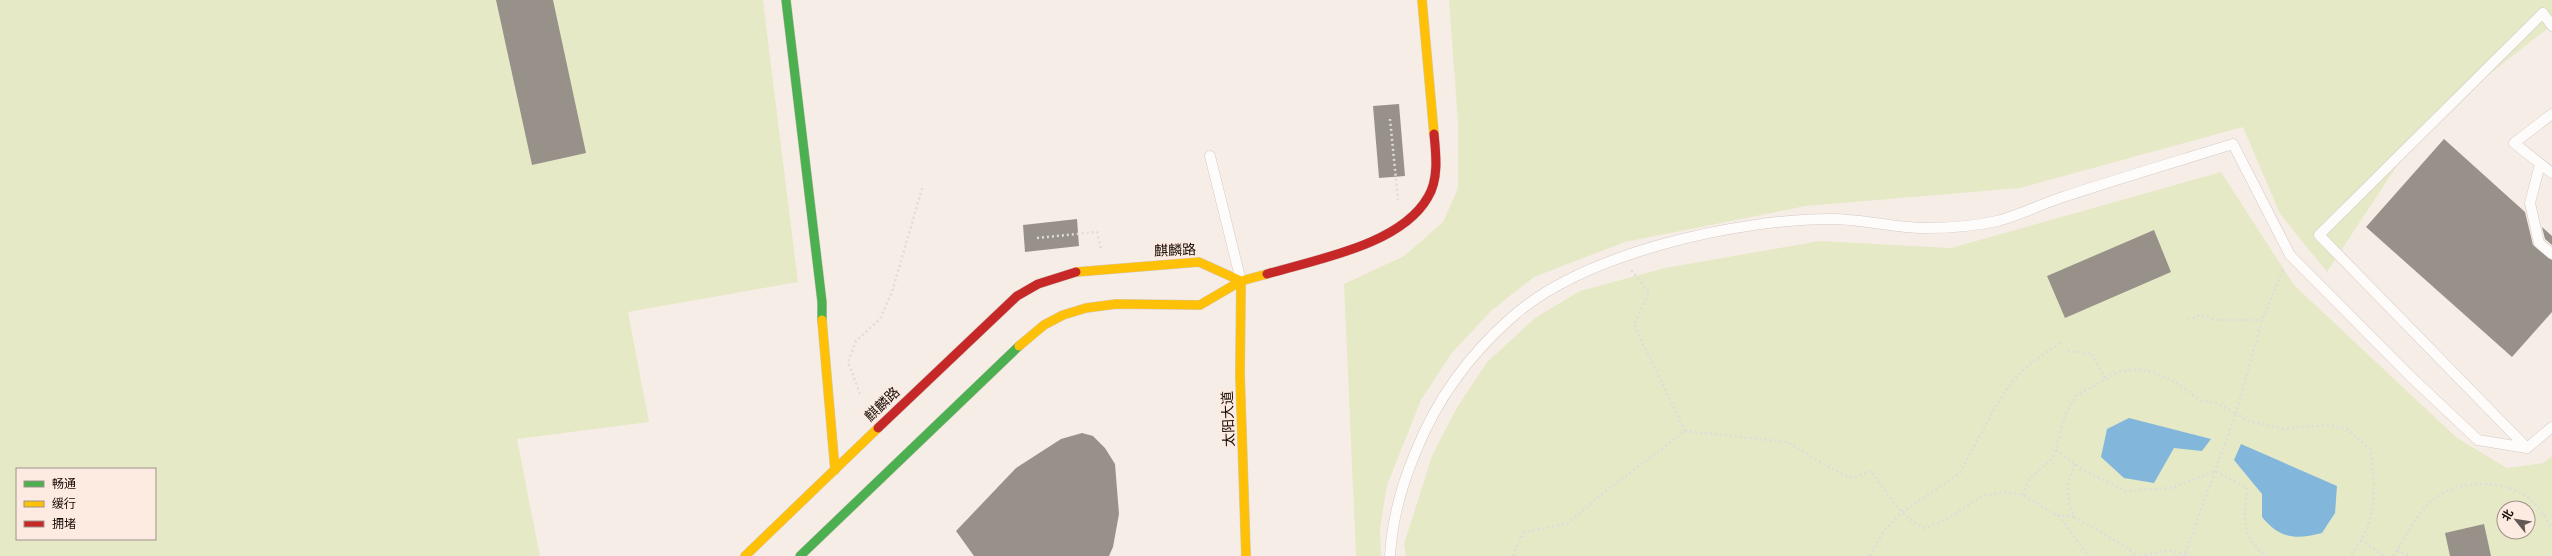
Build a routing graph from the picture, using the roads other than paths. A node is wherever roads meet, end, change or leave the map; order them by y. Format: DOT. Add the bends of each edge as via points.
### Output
graph roads {
  1 [pos="786,0"];
  2 [pos="1422,0"];
  3 [pos="2552,26"];
  4 [pos="2552,114"];
  5 [pos="1210,156"];
  6 [pos="2540,164"];
  7 [pos="2552,173"];
  8 [pos="2552,254"];
  9 [pos="1241,281"];
  10 [pos="2552,427"];
  11 [pos="2527,448"];
  12 [pos="835,470"];
  13 [pos="745,556"];
  14 [pos="800,556"];
  15 [pos="1246,556"];
  16 [pos="1390,556"];
  1 -- 12 [label="main road" via="822,302 822,330"];
  2 -- 9 [label="main road" via="1436,155 1434,179 1429,196 1416,214 1400,227 1340,253"];
  3 -- 11 [label="lane" via="2543,13 2319,235"];
  4 -- 6 [label="lane" via="2514,143"];
  5 -- 9 [label="lane"];
  6 -- 7 [label="lane"];
  6 -- 8 [label="lane" via="2530,203 2539,243"];
  9 -- 12 [label="main road, 麒麟路" via="1199,262 1106,268 1058,276 1017,296"];
  9 -- 14 [label="main road" via="1200,305 1116,304 1086,308 1063,315 1044,325 1006,357"];
  9 -- 15 [label="main road, 太阳大道" via="1240,375"];
  10 -- 11 [label="lane"];
  11 -- 16 [label="lane" via="2478,440 2410,376 2290,255 2233,144 1996,221 1924,228 1832,219 1740,227 1621,258 1564,282 1512,317 1452,382 1434,409 1410,464 1396,515"];
  12 -- 13 [label="main road, 麒麟路"];
}
